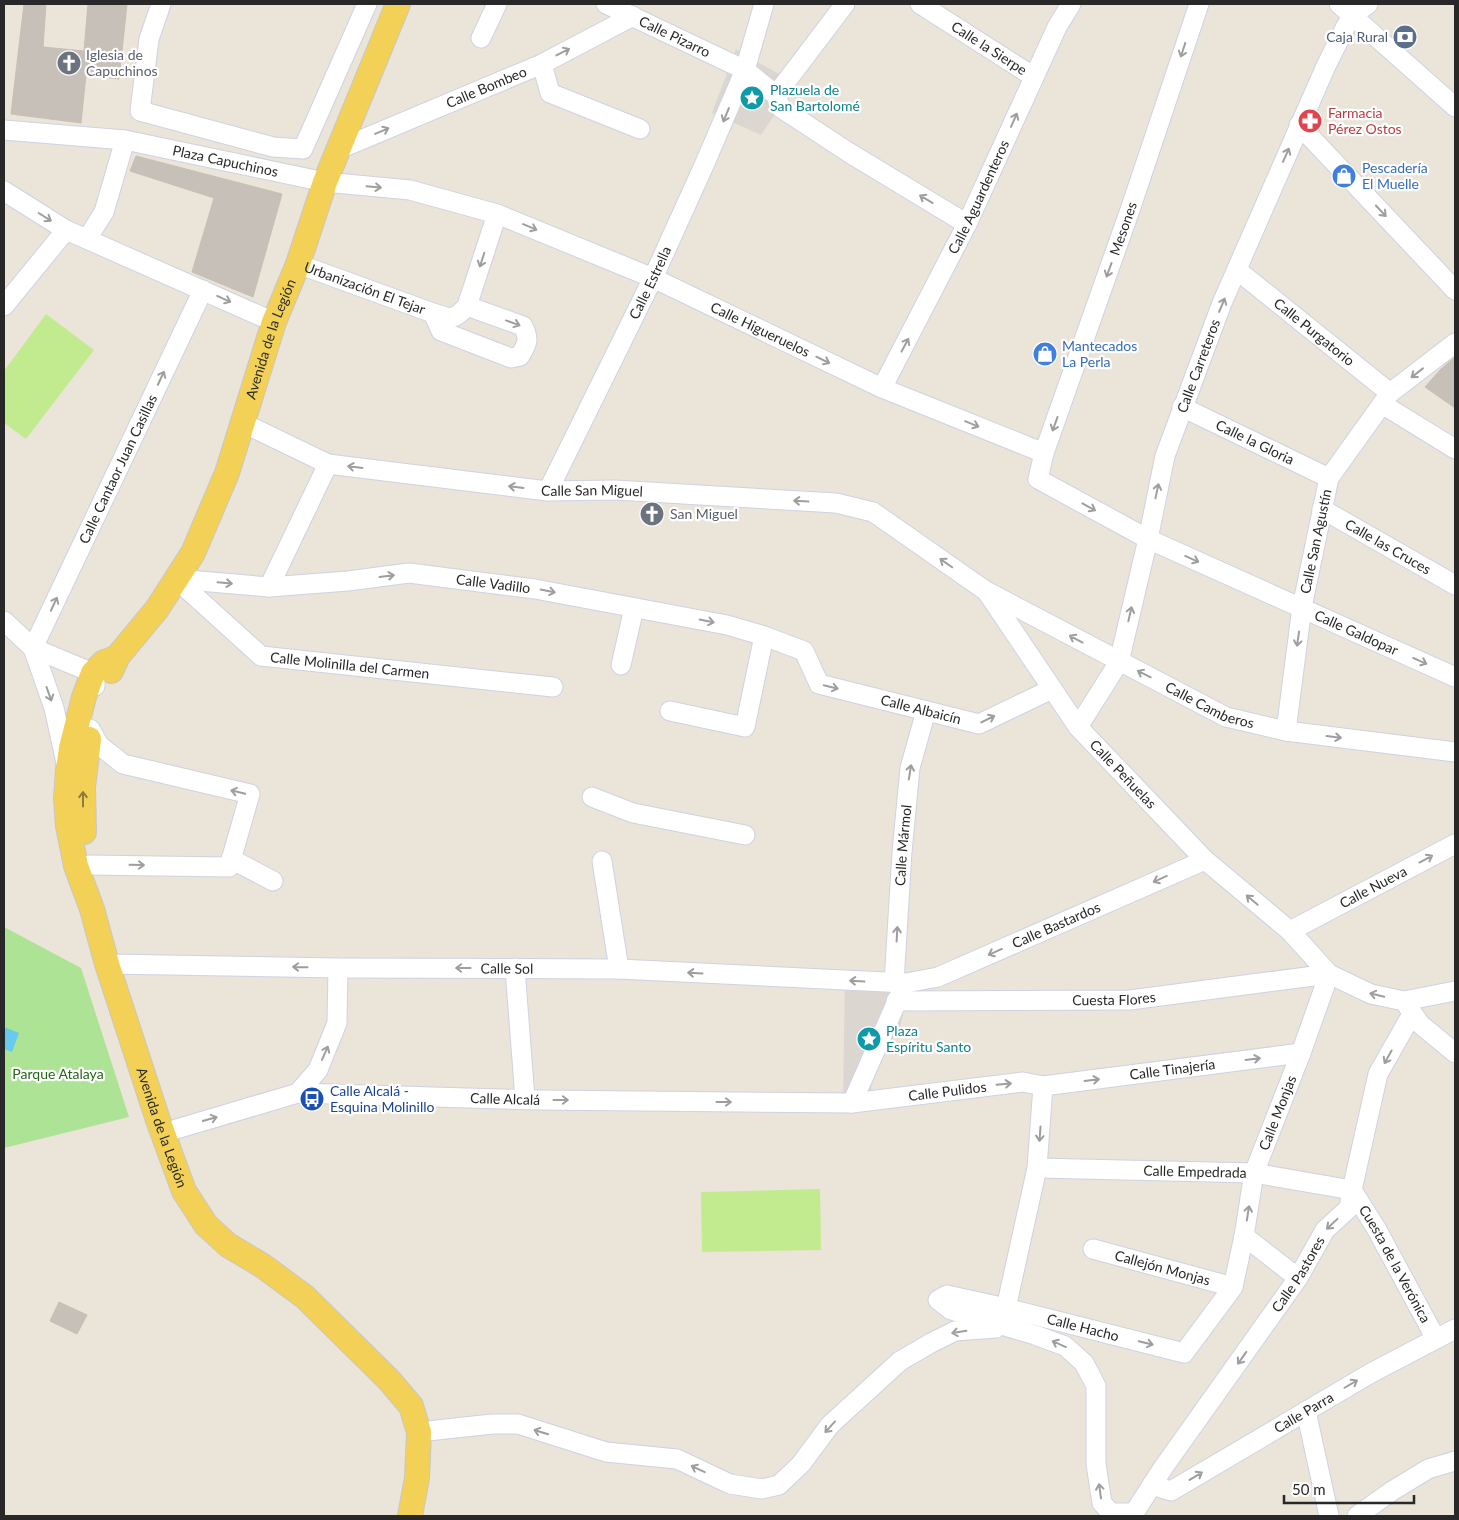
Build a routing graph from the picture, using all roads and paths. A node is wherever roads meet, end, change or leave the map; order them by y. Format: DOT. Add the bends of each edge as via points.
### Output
graph roads {
  1 [pos="161,4"];
  2 [pos="368,4"];
  3 [pos="398,4"];
  4 [pos="497,4"];
  5 [pos="606,4"];
  6 [pos="764,4"];
  7 [pos="845,4"];
  8 [pos="920,4"];
  9 [pos="1071,4"];
  10 [pos="1199,4"];
  11 [pos="1354,8"];
  12 [pos="634,16"];
  13 [pos="481,38"];
  14 [pos="542,64"];
  15 [pos="745,70"];
  16 [pos="1034,77"];
  17 [pos="776,95"];
  18 [pos="1455,107"];
  19 [pos="1299,125"];
  20 [pos="640,129"];
  21 [pos="4,130"];
  22 [pos="125,140"];
  23 [pos="337,150"];
  24 [pos="325,182"];
  25 [pos="4,191"];
  26 [pos="497,214"];
  27 [pos="967,224"];
  28 [pos="66,230"];
  29 [pos="87,239"];
  30 [pos="298,264"];
  31 [pos="1237,270"];
  32 [pos="653,278"];
  33 [pos="203,290"];
  34 [pos="1455,290"];
  35 [pos="4,306"];
  36 [pos="467,306"];
  37 [pos="433,313"];
  38 [pos="274,322"];
  39 [pos="1455,343"];
  40 [pos="882,388"];
  41 [pos="1386,399"];
  42 [pos="1182,407"];
  43 [pos="243,423"];
  44 [pos="1455,450"];
  45 [pos="1044,453"];
  46 [pos="328,464"];
  47 [pos="1329,478"];
  48 [pos="548,491"];
  49 [pos="1322,509"];
  50 [pos="1148,539"];
  51 [pos="176,579"];
  52 [pos="1455,585"];
  53 [pos="269,587"];
  54 [pos="986,590"];
  55 [pos="1302,607"];
  56 [pos="634,608"];
  57 [pos="4,621"];
  58 [pos="764,636"];
  59 [pos="33,648"];
  60 [pos="804,651"];
  61 [pos="116,658"];
  62 [pos="1119,662"];
  63 [pos="621,664"];
  64 [pos="93,673"];
  65 [pos="1455,677"];
  66 [pos="553,687"];
  67 [pos="1052,689"];
  68 [pos="670,711"];
  69 [pos="926,711"];
  70 [pos="92,725"];
  71 [pos="1078,727"];
  72 [pos="1286,731"];
  73 [pos="1455,752"];
  74 [pos="68,770"];
  75 [pos="592,798"];
  76 [pos="745,835"];
  77 [pos="1455,844"];
  78 [pos="231,859"];
  79 [pos="602,860"];
  80 [pos="1204,860"];
  81 [pos="88,865"];
  82 [pos="272,881"];
  83 [pos="92,909"];
  84 [pos="1290,931"];
  85 [pos="107,964"];
  86 [pos="338,968"];
  87 [pos="515,968"];
  88 [pos="619,969"];
  89 [pos="1329,974"];
  90 [pos="899,989"];
  91 [pos="1455,991"];
  92 [pos="1408,1008"];
  93 [pos="1301,1052"];
  94 [pos="1455,1053"];
  95 [pos="1043,1086"];
  96 [pos="298,1093"];
  97 [pos="525,1099"];
  98 [pos="852,1103"];
  99 [pos="163,1133"];
  100 [pos="1037,1168"];
  101 [pos="1254,1172"];
  102 [pos="1352,1190"];
  103 [pos="1244,1236"];
  104 [pos="1094,1249"];
  105 [pos="1298,1278"];
  106 [pos="1233,1287"];
  107 [pos="1006,1308"];
  108 [pos="1007,1328"];
  109 [pos="1455,1329"];
  110 [pos="1436,1339"];
  111 [pos="1306,1411"];
  112 [pos="419,1432"];
  113 [pos="1455,1461"];
  114 [pos="1152,1485"];
  115 [pos="410,1516"];
  116 [pos="1328,1516"];
  117 [pos="1357,1516"];
  1 -- 2 [label="street" via="149,39 140,111 273,147 303,149"];
  3 -- 23 [label="main road, Avenida de la Legión"];
  4 -- 13 [label="street"];
  5 -- 12 [label="street, Calle Pizarro"];
  6 -- 15 [label="street, Calle Estrella"];
  7 -- 17 [label="street"];
  8 -- 16 [label="street, Calle la Sierpe"];
  9 -- 16 [label="street, Calle Aguardenteros"];
  10 -- 45 [label="street, Mesones, one-way"];
  11 -- 18 [label="street"];
  11 -- 19 [label="street, Calle Carreteros"];
  14 -- 12 [label="street, Calle Bombeo, one-way"];
  12 -- 15 [label="street, Calle Pizarro"];
  14 -- 20 [label="street" via="550,94"];
  23 -- 14 [label="street, Calle Bombeo, one-way"];
  15 -- 17 [label="street, Calle Pizarro"];
  15 -- 32 [label="street, Calle Estrella, one-way"];
  27 -- 16 [label="street, Calle Aguardenteros, one-way"];
  27 -- 17 [label="street, Calle Pizarro, one-way" via="781,108"];
  31 -- 19 [label="street, Calle Carreteros, one-way"];
  19 -- 34 [label="street, one-way"];
  21 -- 22 [label="street, Plaza Capuchinos"];
  22 -- 24 [label="street, Plaza Capuchinos"];
  22 -- 29 [label="street" via="104,212"];
  23 -- 24 [label="main road, Avenida de la Legión"];
  24 -- 26 [label="street, Calle Higueruelos, one-way" via="410,190"];
  24 -- 30 [label="main road, Avenida de la Legión"];
  25 -- 28 [label="street, one-way"];
  26 -- 32 [label="street, Calle Higueruelos, one-way"];
  26 -- 36 [label="street, one-way"];
  40 -- 27 [label="street, Calle Aguardenteros, one-way"];
  28 -- 29 [label="street"];
  28 -- 35 [label="street"];
  29 -- 33 [label="street"];
  30 -- 37 [label="street, Urbanización El Tejar"];
  30 -- 38 [label="main road, Avenida de la Legión"];
  31 -- 41 [label="street, Calle Purgatorio"];
  42 -- 31 [label="street, Calle Carreteros, one-way"];
  32 -- 40 [label="street, Calle Higueruelos, one-way"];
  32 -- 48 [label="street, Calle Estrella"];
  33 -- 38 [label="street, one-way"];
  59 -- 33 [label="street, Calle Cantaor Juan Casillas, one-way"];
  36 -- 37 [label="street, Urbanización El Tejar" via="458,316 448,318"];
  36 -- 37 [label="street, Urbanización El Tejar, one-way" via="523,326 528,336 520,356 511,358 440,331"];
  38 -- 43 [label="main road, Avenida de la Legión"];
  39 -- 41 [label="street, Calle San Agustín, one-way"];
  40 -- 45 [label="street, Calle Higueruelos, one-way"];
  41 -- 44 [label="street, Calle Purgatorio"];
  41 -- 47 [label="street, Calle San Agustín"];
  42 -- 47 [label="street, Calle la Gloria"];
  50 -- 42 [label="street, Calle Carreteros, one-way" via="1165,456"];
  43 -- 46 [label="street, Calle San Miguel"];
  43 -- 51 [label="main road, Avenida de la Legión" via="227,473 193,553"];
  45 -- 50 [label="street, one-way" via="1038,479"];
  48 -- 46 [label="street, Calle San Miguel, one-way"];
  46 -- 53 [label="street"];
  47 -- 49 [label="street, Calle San Agustín"];
  54 -- 48 [label="street, Calle San Miguel, one-way" via="873,512 836,503 615,490"];
  49 -- 52 [label="street, Calle las Cruces"];
  49 -- 55 [label="street, Calle San Agustín"];
  50 -- 55 [label="street, Calle Galdopar, one-way"];
  62 -- 50 [label="street, Calle Carreteros, one-way"];
  51 -- 53 [label="street, Calle Vadillo, one-way"];
  51 -- 61 [label="main road, Avenida de la Legión" via="157,609"];
  51 -- 66 [label="street, Calle Molinilla del Carmen" via="261,656"];
  53 -- 56 [label="street, Calle Vadillo, one-way" via="409,573 535,588"];
  62 -- 54 [label="street, Calle Camberos, one-way"];
  54 -- 67 [label="street, Calle Peñuelas"];
  55 -- 65 [label="street, Calle Galdopar, one-way"];
  55 -- 72 [label="street, Calle San Agustín, one-way"];
  56 -- 58 [label="street, Calle Vadillo, one-way" via="727,625"];
  56 -- 63 [label="street"];
  57 -- 59 [label="street"];
  58 -- 60 [label="street, Calle Vadillo"];
  58 -- 68 [label="street" via="744,727"];
  59 -- 64 [label="street"];
  59 -- 74 [label="street, one-way" via="54,708"];
  60 -- 69 [label="street, Calle Albaicín, one-way" via="819,684"];
  61 -- 64 [label="main road, Avenida de la Legión" via="104,662"];
  61 -- 70 [label="main road, Avenida de la Legión"];
  62 -- 71 [label="street, Calle Carreteros"];
  72 -- 62 [label="street, Calle Camberos, one-way" via="1226,717"];
  64 -- 70 [label="street, Avenida de la Legión" via="94,694 88,711"];
  64 -- 74 [label="main road, Avenida de la Legión"];
  69 -- 67 [label="street, Calle Albaicín, one-way" via="979,724"];
  67 -- 71 [label="street, Calle Peñuelas"];
  90 -- 69 [label="street, Calle Mármol, one-way" via="902,852 910,768"];
  78 -- 70 [label="street, one-way" via="250,794 123,764 99,745"];
  81 -- 70 [label="main road, Avenida de la Legión, one-way" via="83,786"];
  71 -- 80 [label="street, Calle Peñuelas"];
  72 -- 73 [label="street, Calle Camberos, one-way"];
  74 -- 83 [label="main road, Avenida de la Legión" via="68,826 76,866"];
  75 -- 76 [label="street" via="634,813"];
  84 -- 77 [label="street, Calle Nueva, one-way"];
  81 -- 78 [label="street, one-way" via="229,867"];
  78 -- 82 [label="street"];
  79 -- 88 [label="street"];
  84 -- 80 [label="street, Calle Peñuelas, one-way"];
  80 -- 90 [label="street, Calle Bastardos, one-way" via="938,977"];
  81 -- 83 [label="main road, Avenida de la Legión"];
  83 -- 85 [label="main road, Avenida de la Legión"];
  84 -- 89 [label="street, Calle Peñuelas"];
  86 -- 85 [label="street, Calle Sol, one-way"];
  85 -- 99 [label="main road, Avenida de la Legión"];
  87 -- 86 [label="street, Calle Sol, one-way"];
  96 -- 86 [label="street, one-way" via="318,1070 337,1023"];
  87 -- 88 [label="street, Calle Sol"];
  87 -- 97 [label="street"];
  90 -- 88 [label="street, Calle Sol, one-way"];
  89 -- 90 [label="street, Cuesta Flores" via="1130,1000"];
  92 -- 89 [label="street, one-way"];
  89 -- 93 [label="street, Calle Monjas"];
  90 -- 98 [label="street"];
  91 -- 92 [label="street"];
  92 -- 94 [label="street" via="1420,1024"];
  92 -- 102 [label="street, Calle Pastores, one-way" via="1378,1074"];
  95 -- 93 [label="street, Calle Tinajería, one-way"];
  93 -- 101 [label="street, Calle Monjas"];
  98 -- 95 [label="street, Calle Pulidos, one-way" via="1023,1082"];
  95 -- 100 [label="street, one-way"];
  96 -- 97 [label="street, Calle Alcalá"];
  99 -- 96 [label="street, Calle Alcalá, one-way"];
  97 -- 98 [label="street, Calle Alcalá, one-way"];
  99 -- 112 [label="main road, Avenida de la Legión" via="184,1191 206,1225 228,1245 305,1297 389,1380 410,1406"];
  100 -- 101 [label="street, Calle Empedrada"];
  100 -- 107 [label="street"];
  101 -- 102 [label="street, Calle Empedrada"];
  103 -- 101 [label="street, Calle Hacho, one-way"];
  102 -- 105 [label="street, Calle Pastores, one-way" via="1349,1208 1326,1230"];
  102 -- 110 [label="street, Cuesta de la Verónica"];
  103 -- 105 [label="street"];
  103 -- 106 [label="street, Calle Hacho"];
  104 -- 106 [label="street, Callejón Monjas"];
  105 -- 114 [label="street, Calle Pastores, one-way"];
  107 -- 106 [label="street, Calle Hacho, one-way" via="1184,1353"];
  107 -- 108 [label="street" via="947,1295 938,1300 951,1310"];
  108 -- 112 [label="street, one-way" via="955,1331 900,1361 830,1425 801,1464 779,1485 762,1489 730,1484 677,1459 606,1452 518,1424"];
  114 -- 108 [label="street, Calle Pastores, one-way" via="1134,1513 1111,1513 1102,1503 1096,1464 1096,1386 1084,1363 1065,1346"];
  109 -- 110 [label="street, Calle Parra"];
  111 -- 110 [label="street, Calle Parra, one-way"];
  114 -- 111 [label="street, Calle Parra, one-way" via="1171,1491"];
  111 -- 116 [label="street"];
  112 -- 115 [label="main road" via="418,1478"];
  113 -- 117 [label="street" via="1428,1469"];
}
